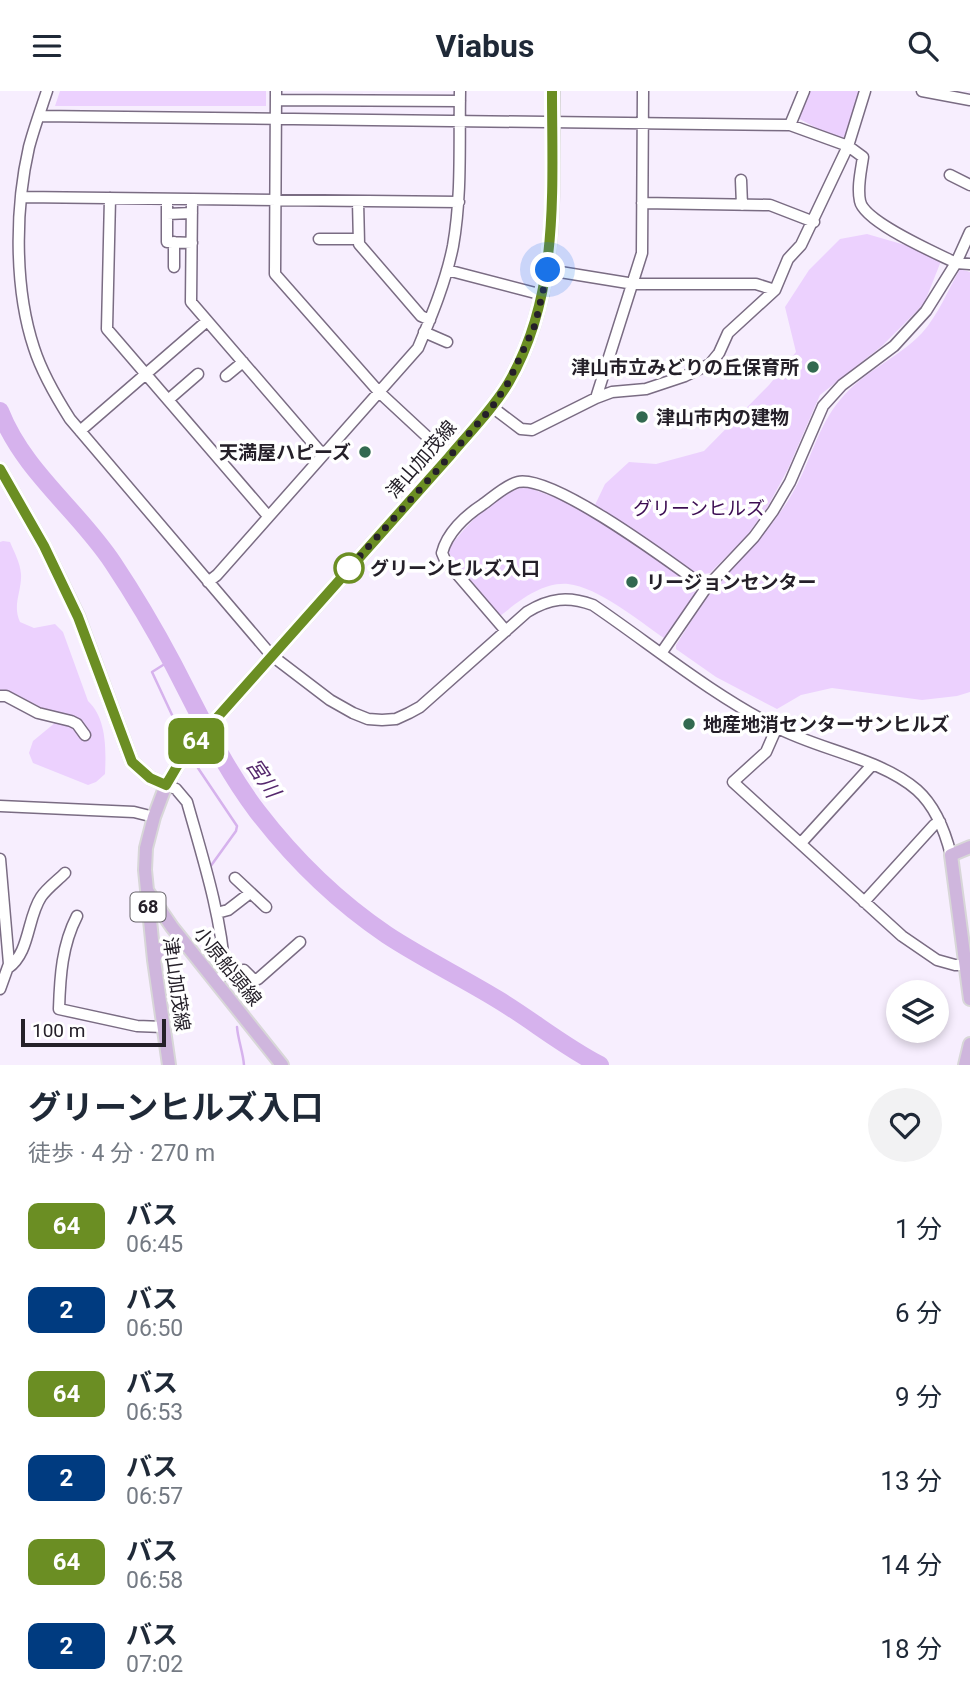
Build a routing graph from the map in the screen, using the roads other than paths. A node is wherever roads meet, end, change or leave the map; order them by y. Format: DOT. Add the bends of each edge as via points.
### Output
graph roads {
  1 [pos="47,91"];
  2 [pos="552,91"];
  3 [pos="643,91"];
  4 [pos="804,91"];
  5 [pos="865,91"];
  6 [pos="922,91"];
  7 [pos="276,95"];
  8 [pos="460,96"];
  9 [pos="970,100"];
  10 [pos="39,116"];
  11 [pos="276,118"];
  12 [pos="459,120"];
  13 [pos="552,121"];
  14 [pos="642,121"];
  15 [pos="790,125"];
  16 [pos="848,145"];
  17 [pos="950,175"];
  18 [pos="741,180"];
  19 [pos="970,185"];
  20 [pos="22,197"];
  21 [pos="110,198"];
  22 [pos="167,199"];
  23 [pos="192,199"];
  24 [pos="275,200"];
  25 [pos="358,201"];
  26 [pos="459,202"];
  27 [pos="642,204"];
  28 [pos="741,205"];
  29 [pos="192,213"];
  30 [pos="167,214"];
  31 [pos="814,222"];
  32 [pos="970,232"];
  33 [pos="318,239"];
  34 [pos="358,239"];
  35 [pos="173,242"];
  36 [pos="192,243"];
  37 [pos="956,263"];
  38 [pos="970,264"];
  39 [pos="173,267"];
  40 [pos="447,270"];
  41 [pos="548,270"];
  42 [pos="634,284"];
  43 [pos="775,290"];
  44 [pos="543,295"];
  45 [pos="430,320"];
  46 [pos="207,321"];
  47 [pos="424,332"];
  48 [pos="447,342"];
  49 [pos="243,362"];
  50 [pos="145,374"];
  51 [pos="198,374"];
  52 [pos="226,376"];
  53 [pos="379,392"];
  54 [pos="596,398"];
  55 [pos="168,400"];
  56 [pos="492,407"];
  57 [pos="79,431"];
  58 [pos="323,455"];
  59 [pos="449,457"];
  60 [pos="0,469"];
  61 [pos="268,516"];
  62 [pos="208,582"];
  63 [pos="706,588"];
  64 [pos="506,631"];
  65 [pos="662,652"];
  66 [pos="271,655"];
  67 [pos="0,695"];
  68 [pos="776,727"];
  69 [pos="85,735"];
  70 [pos="872,765"];
  71 [pos="166,785"];
  72 [pos="0,806"];
  73 [pos="154,817"];
  74 [pos="940,822"];
  75 [pos="801,843"];
  76 [pos="970,847"];
  77 [pos="951,855"];
  78 [pos="0,859"];
  79 [pos="65,873"];
  80 [pos="235,878"];
  81 [pos="147,888"];
  82 [pos="250,893"];
  83 [pos="864,902"];
  84 [pos="266,907"];
  85 [pos="218,913"];
  86 [pos="77,916"];
  87 [pos="300,942"];
  88 [pos="187,946"];
  89 [pos="154,960"];
  90 [pos="965,965"];
  91 [pos="8,968"];
  92 [pos="220,978"];
  93 [pos="0,989"];
  94 [pos="970,999"];
  95 [pos="163,1027"];
  96 [pos="970,1044"];
  97 [pos="166,1064"];
  98 [pos="282,1065"];
  99 [pos="965,1065"];
  1 -- 10 [label="street"];
  2 -- 13 [label="main road, 津山加茂線 / 68"];
  3 -- 14 [label="street"];
  4 -- 15 [label="street"];
  5 -- 16 [label="street"];
  6 -- 9 [label="street"];
  7 -- 8 [label="street"];
  7 -- 11 [label="street"];
  8 -- 12 [label="street"];
  10 -- 11 [label="street"];
  10 -- 20 [label="street"];
  11 -- 12 [label="street"];
  11 -- 24 [label="street"];
  12 -- 13 [label="street"];
  12 -- 26 [label="street"];
  13 -- 14 [label="street"];
  13 -- 41 [label="main road, 津山加茂線 / 68"];
  14 -- 15 [label="street"];
  14 -- 27 [label="street"];
  15 -- 16 [label="street"];
  16 -- 31 [label="street"];
  16 -- 37 [label="street" via="863,157 860,205 872,218"];
  17 -- 19 [label="street"];
  18 -- 28 [label="street"];
  20 -- 21 [label="street"];
  20 -- 57 [label="street" via="20,267 25,315 34,350 52,389"];
  21 -- 22 [label="street"];
  21 -- 50 [label="street" via="107,329"];
  22 -- 23 [label="street"];
  22 -- 30 [label="street"];
  23 -- 24 [label="street"];
  23 -- 29 [label="street"];
  24 -- 25 [label="street"];
  24 -- 53 [label="street" via="275,274"];
  25 -- 26 [label="street"];
  25 -- 34 [label="street"];
  26 -- 40 [label="street"];
  27 -- 28 [label="street"];
  27 -- 42 [label="street" via="642,253"];
  28 -- 31 [label="street" via="770,205"];
  29 -- 30 [label="street"];
  29 -- 36 [label="street"];
  30 -- 35 [label="street" via="167,242"];
  31 -- 43 [label="street" via="802,245 788,258"];
  32 -- 37 [label="street"];
  33 -- 34 [label="street"];
  34 -- 45 [label="street" via="421,316"];
  35 -- 36 [label="street"];
  35 -- 39 [label="street"];
  36 -- 46 [label="street" via="191,302"];
  37 -- 38 [label="street"];
  37 -- 63 [label="street" via="926,311 894,346 842,385 823,406 773,511"];
  40 -- 44 [label="street"];
  40 -- 45 [label="street"];
  41 -- 42 [label="street"];
  41 -- 44 [label="main road, 津山加茂線 / 68"];
  42 -- 43 [label="street" via="756,284"];
  42 -- 54 [label="street"];
  43 -- 54 [label="street" via="728,333 710,364 646,389"];
  44 -- 56 [label="main road, 津山加茂線 / 68" via="523,355"];
  45 -- 47 [label="street"];
  46 -- 49 [label="street"];
  46 -- 50 [label="street"];
  47 -- 48 [label="street"];
  47 -- 53 [label="street" via="418,348"];
  49 -- 52 [label="street"];
  49 -- 58 [label="street"];
  50 -- 55 [label="street"];
  50 -- 57 [label="street"];
  51 -- 55 [label="street"];
  53 -- 58 [label="street"];
  53 -- 59 [label="street"];
  54 -- 56 [label="street" via="532,430 521,429"];
  55 -- 61 [label="street"];
  56 -- 59 [label="main road, 津山加茂線 / 68"];
  57 -- 62 [label="street"];
  58 -- 61 [label="street"];
  59 -- 66 [label="main road, 津山加茂線 / 68"];
  60 -- 71 [label="main road" via="78,617 132,762"];
  61 -- 62 [label="street"];
  62 -- 66 [label="street"];
  63 -- 64 [label="street" via="600,514 531,482 516,482 473,510 451,533 442,553"];
  63 -- 65 [label="street"];
  64 -- 65 [label="street" via="543,602 580,600"];
  64 -- 66 [label="street" via="420,707 389,719 353,713"];
  65 -- 68 [label="street"];
  66 -- 71 [label="main road, 津山加茂線 / 68" via="183,756"];
  67 -- 69 [label="street" via="38,713 71,721"];
  68 -- 70 [label="street"];
  68 -- 75 [label="street" via="766,752 733,782"];
  70 -- 74 [label="street" via="919,792"];
  70 -- 75 [label="street"];
  71 -- 73 [label="main road, 津山加茂線 / 68"];
  71 -- 85 [label="street" via="187,802"];
  72 -- 73 [label="street" via="134,812"];
  73 -- 81 [label="main road, 津山加茂線 / 68" via="146,848"];
  74 -- 77 [label="street"];
  74 -- 83 [label="street"];
  75 -- 83 [label="street"];
  76 -- 77 [label="main road"];
  77 -- 90 [label="main road"];
  78 -- 91 [label="street"];
  79 -- 91 [label="street" via="39,900 22,951"];
  80 -- 82 [label="street"];
  81 -- 88 [label="main road, 小原船頭線"];
  81 -- 89 [label="main road, 津山加茂線 / 68"];
  82 -- 84 [label="street"];
  82 -- 85 [label="street"];
  83 -- 90 [label="street" via="937,960"];
  85 -- 92 [label="street" via="223,942"];
  86 -- 95 [label="street" via="68,933 59,1009 136,1026"];
  87 -- 92 [label="street" via="258,979 244,970"];
  88 -- 89 [label="main road" via="167,945"];
  88 -- 92 [label="main road, 小原船頭線"];
  89 -- 95 [label="main road, 津山加茂線 / 68"];
  90 -- 94 [label="main road"];
  91 -- 93 [label="street"];
  92 -- 98 [label="main road, 小原船頭線"];
  95 -- 97 [label="main road, 津山加茂線 / 68"];
  96 -- 99 [label="main road"];
}
